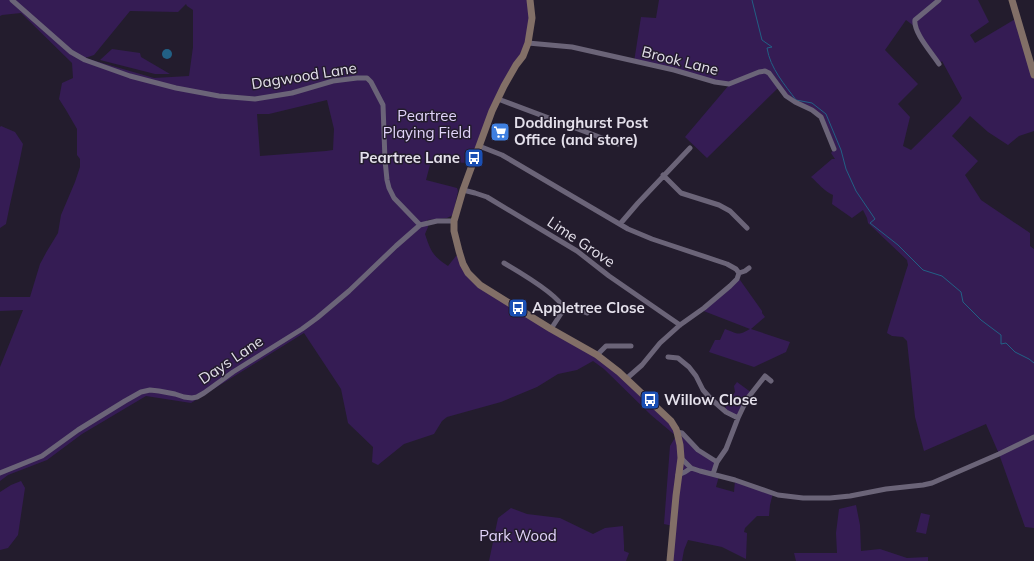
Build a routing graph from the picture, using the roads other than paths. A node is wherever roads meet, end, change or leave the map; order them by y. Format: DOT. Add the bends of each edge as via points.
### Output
graph roads {
  1 [pos="12,0"];
  2 [pos="530,0"];
  3 [pos="939,0"];
  4 [pos="1012,0"];
  5 [pos="528,44"];
  6 [pos="939,64"];
  7 [pos="1034,75"];
  8 [pos="498,99"];
  9 [pos="618,144"];
  10 [pos="479,146"];
  11 [pos="690,148"];
  12 [pos="834,149"];
  13 [pos="663,175"];
  14 [pos="463,190"];
  15 [pos="454,221"];
  16 [pos="620,224"];
  17 [pos="420,225"];
  18 [pos="747,228"];
  19 [pos="504,263"];
  20 [pos="749,268"];
  21 [pos="739,273"];
  22 [pos="564,309"];
  23 [pos="587,313"];
  24 [pos="680,325"];
  25 [pos="551,329"];
  26 [pos="631,346"];
  27 [pos="597,355"];
  28 [pos="668,356"];
  29 [pos="626,379"];
  30 [pos="771,381"];
  31 [pos="738,418"];
  32 [pos="677,432"];
  33 [pos="1034,437"];
  34 [pos="681,458"];
  35 [pos="717,462"];
  36 [pos="691,468"];
  37 [pos="0,473"];
  38 [pos="713,474"];
  39 [pos="678,475"];
  40 [pos="670,561"];
  1 -- 17 [label="street, Dagwood Lane" via="71,52 85,60 130,76 176,88 255,99 292,93 333,81 367,78 383,106 389,188 394,198"];
  2 -- 5 [label="street" via="532,18"];
  3 -- 6 [label="street" via="915,20 914,25"];
  4 -- 7 [label="street"];
  5 -- 8 [label="street"];
  5 -- 12 [label="street, Brook Lane" via="572,48 729,84 765,71 786,96 821,117"];
  8 -- 9 [label="street"];
  8 -- 10 [label="street"];
  10 -- 14 [label="street"];
  10 -- 16 [label="street" via="502,155"];
  11 -- 13 [label="street"];
  13 -- 16 [label="street"];
  13 -- 18 [label="street" via="681,193 719,205 730,211"];
  14 -- 15 [label="street"];
  14 -- 24 [label="street, Lime Grove" via="486,197 577,251"];
  15 -- 17 [label="street, Days Lane"];
  15 -- 25 [label="street" via="454,231 463,264 473,280"];
  16 -- 21 [label="street" via="652,239 727,264"];
  17 -- 37 [label="street, Days Lane" via="317,318 204,393 192,398 159,391 142,392 78,430 42,456"];
  19 -- 22 [label="street" via="558,300"];
  20 -- 21 [label="street"];
  21 -- 24 [label="street" via="730,286"];
  22 -- 23 [label="street" via="574,308"];
  22 -- 25 [label="street"];
  24 -- 29 [label="street"];
  25 -- 27 [label="street"];
  26 -- 27 [label="street" via="606,346"];
  27 -- 29 [label="street"];
  28 -- 31 [label="street" via="678,358 689,367 710,398 726,412"];
  29 -- 32 [label="street" via="670,421"];
  30 -- 31 [label="street" via="765,376 747,399"];
  31 -- 35 [label="street" via="726,449"];
  32 -- 34 [label="street"];
  32 -- 35 [label="street" via="682,433 698,450"];
  33 -- 38 [label="street" via="932,483 836,498 778,495"];
  34 -- 36 [label="street"];
  34 -- 39 [label="street"];
  35 -- 38 [label="street"];
  36 -- 38 [label="street"];
  36 -- 39 [label="street"];
  39 -- 40 [label="street"];
}
